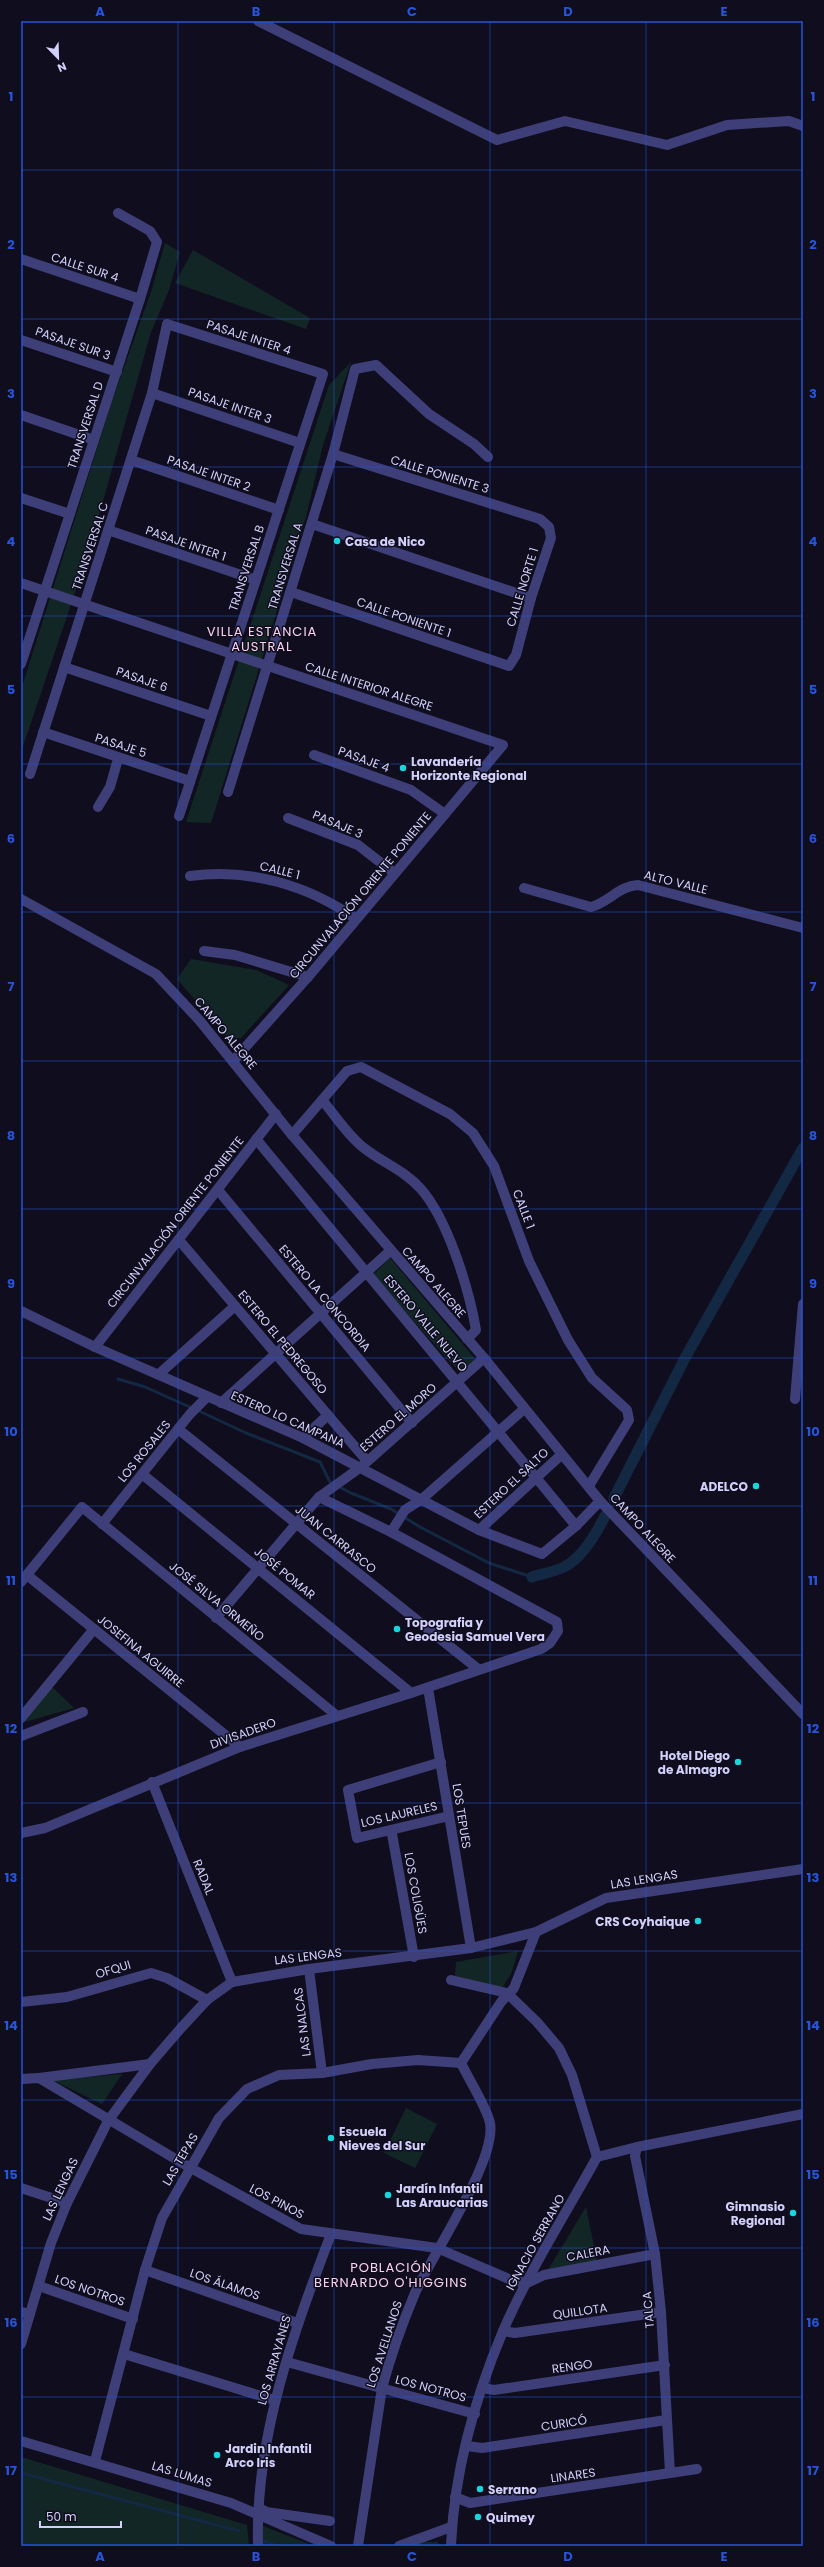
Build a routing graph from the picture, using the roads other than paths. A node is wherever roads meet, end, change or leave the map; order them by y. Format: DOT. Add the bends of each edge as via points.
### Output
graph roads {
  1 [pos="258,21"];
  2 [pos="803,126"];
  3 [pos="118,213"];
  4 [pos="21,260"];
  5 [pos="140,299"];
  6 [pos="167,324"];
  7 [pos="21,340"];
  8 [pos="117,372"];
  9 [pos="323,374"];
  10 [pos="152,393"];
  11 [pos="21,416"];
  12 [pos="94,440"];
  13 [pos="300,443"];
  14 [pos="333,454"];
  15 [pos="488,457"];
  16 [pos="131,460"];
  17 [pos="21,498"];
  18 [pos="279,510"];
  19 [pos="70,514"];
  20 [pos="540,519"];
  21 [pos="312,524"];
  22 [pos="108,530"];
  23 [pos="256,580"];
  24 [pos="21,583"];
  25 [pos="45,591"];
  26 [pos="291,592"];
  27 [pos="531,598"];
  28 [pos="84,604"];
  29 [pos="23,653"];
  30 [pos="232,654"];
  31 [pos="21,664"];
  32 [pos="269,666"];
  33 [pos="509,666"];
  34 [pos="64,667"];
  35 [pos="211,716"];
  36 [pos="44,732"];
  37 [pos="504,744"];
  38 [pos="314,755"];
  39 [pos="118,759"];
  40 [pos="30,774"];
  41 [pos="190,781"];
  42 [pos="228,792"];
  43 [pos="98,807"];
  44 [pos="445,814"];
  45 [pos="179,816"];
  46 [pos="288,818"];
  47 [pos="394,873"];
  48 [pos="190,876"];
  49 [pos="524,888"];
  50 [pos="21,899"];
  51 [pos="356,919"];
  52 [pos="803,928"];
  53 [pos="204,951"];
  54 [pos="308,977"];
  55 [pos="233,1061"];
  56 [pos="322,1100"];
  57 [pos="276,1114"];
  58 [pos="292,1134"];
  59 [pos="256,1139"];
  60 [pos="218,1190"];
  61 [pos="179,1240"];
  62 [pos="390,1251"];
  63 [pos="366,1273"];
  64 [pos="803,1304"];
  65 [pos="235,1306"];
  66 [pos="21,1311"];
  67 [pos="321,1313"];
  68 [pos="466,1339"];
  69 [pos="96,1346"];
  70 [pos="276,1354"];
  71 [pos="484,1358"];
  72 [pos="159,1374"];
  73 [pos="458,1381"];
  74 [pos="205,1399"];
  75 [pos="796,1399"];
  76 [pos="221,1403"];
  77 [pos="524,1409"];
  78 [pos="328,1415"];
  79 [pos="412,1423"];
  80 [pos="178,1429"];
  81 [pos="499,1431"];
  82 [pos="303,1438"];
  83 [pos="561,1455"];
  84 [pos="364,1464"];
  85 [pos="142,1474"];
  86 [pos="538,1478"];
  87 [pos="589,1486"];
  88 [pos="323,1494"];
  89 [pos="422,1499"];
  90 [pos="600,1501"];
  91 [pos="295,1523"];
  92 [pos="102,1524"];
  93 [pos="576,1526"];
  94 [pos="479,1530"];
  95 [pos="391,1532"];
  96 [pos="258,1567"];
  97 [pos="24,1578"];
  98 [pos="216,1618"];
  99 [pos="94,1629"];
  100 [pos="478,1670"];
  101 [pos="428,1688"];
  102 [pos="411,1693"];
  103 [pos="83,1712"];
  104 [pos="803,1714"];
  105 [pos="336,1715"];
  106 [pos="21,1718"];
  107 [pos="21,1736"];
  108 [pos="240,1747"];
  109 [pos="441,1762"];
  110 [pos="152,1782"];
  111 [pos="449,1816"];
  112 [pos="21,1833"];
  113 [pos="392,1834"];
  114 [pos="803,1869"];
  115 [pos="536,1932"];
  116 [pos="472,1948"];
  117 [pos="414,1957"];
  118 [pos="309,1969"];
  119 [pos="451,1980"];
  120 [pos="232,1982"];
  121 [pos="507,1993"];
  122 [pos="207,2000"];
  123 [pos="21,2002"];
  124 [pos="461,2063"];
  125 [pos="150,2064"];
  126 [pos="322,2073"];
  127 [pos="39,2078"];
  128 [pos="21,2079"];
  129 [pos="803,2114"];
  130 [pos="108,2121"];
  131 [pos="637,2147"];
  132 [pos="597,2157"];
  133 [pos="189,2168"];
  134 [pos="21,2188"];
  135 [pos="66,2202"];
  136 [pos="331,2234"];
  137 [pos="438,2248"];
  138 [pos="655,2254"];
  139 [pos="145,2270"];
  140 [pos="527,2283"];
  141 [pos="39,2286"];
  142 [pos="661,2312"];
  143 [pos="26,2313"];
  144 [pos="133,2319"];
  145 [pos="297,2323"];
  146 [pos="503,2331"];
  147 [pos="21,2344"];
  148 [pos="124,2354"];
  149 [pos="287,2362"];
  150 [pos="665,2365"];
  151 [pos="382,2388"];
  152 [pos="482,2388"];
  153 [pos="274,2400"];
  154 [pos="475,2414"];
  155 [pos="666,2420"];
  156 [pos="21,2441"];
  157 [pos="467,2446"];
  158 [pos="95,2461"];
  159 [pos="697,2469"];
  160 [pos="670,2474"];
  161 [pos="455,2497"];
  162 [pos="258,2509"];
  163 [pos="330,2521"];
  164 [pos="452,2527"];
  165 [pos="258,2546"];
  166 [pos="331,2546"];
  167 [pos="358,2546"];
  168 [pos="400,2546"];
  169 [pos="451,2546"];
  1 -- 2 [label="street" via="497,140 565,121 667,145 727,125 789,121"];
  3 -- 5 [label="street, TRANSVERSAL D" via="150,231 157,242"];
  4 -- 5 [label="street, CALLE SUR 4"];
  5 -- 8 [label="street, TRANSVERSAL D"];
  6 -- 9 [label="street, PASAJE INTER 4"];
  6 -- 10 [label="street, TRANSVERSAL C"];
  7 -- 8 [label="street, PASAJE SUR 3"];
  8 -- 12 [label="street, TRANSVERSAL D"];
  9 -- 13 [label="street, TRANSVERSAL B"];
  10 -- 13 [label="street, PASAJE INTER 3"];
  10 -- 16 [label="street, TRANSVERSAL C"];
  11 -- 12 [label="street"];
  12 -- 19 [label="street, TRANSVERSAL D"];
  13 -- 18 [label="street, TRANSVERSAL B"];
  14 -- 15 [label="street, TRANSVERSAL A" via="355,369 376,365 429,414 474,444"];
  14 -- 20 [label="street, CALLE PONIENTE 3"];
  14 -- 21 [label="street, TRANSVERSAL A"];
  16 -- 18 [label="street, PASAJE INTER 2"];
  16 -- 22 [label="street, TRANSVERSAL C"];
  17 -- 19 [label="street"];
  18 -- 23 [label="street, TRANSVERSAL B"];
  19 -- 25 [label="street, TRANSVERSAL D"];
  20 -- 27 [label="street, CALLE NORTE 1" via="549,527 551,538"];
  21 -- 26 [label="street, TRANSVERSAL A"];
  21 -- 27 [label="street"];
  22 -- 23 [label="street, PASAJE INTER 1"];
  22 -- 28 [label="street, TRANSVERSAL C"];
  23 -- 30 [label="street, TRANSVERSAL B"];
  24 -- 25 [label="street, CALLE INTERIOR ALEGRE"];
  25 -- 28 [label="street, CALLE INTERIOR ALEGRE"];
  25 -- 29 [label="street, TRANSVERSAL D"];
  26 -- 32 [label="street, TRANSVERSAL A"];
  26 -- 33 [label="street, CALLE PONIENTE 1"];
  27 -- 33 [label="street, CALLE NORTE 1" via="516,655"];
  28 -- 30 [label="street, CALLE INTERIOR ALEGRE"];
  28 -- 34 [label="street, TRANSVERSAL C"];
  29 -- 31 [label="street, TRANSVERSAL D"];
  30 -- 32 [label="street, CALLE INTERIOR ALEGRE"];
  30 -- 35 [label="street, TRANSVERSAL B"];
  32 -- 37 [label="street, CALLE INTERIOR ALEGRE"];
  32 -- 42 [label="street, TRANSVERSAL A"];
  34 -- 35 [label="street, PASAJE 6"];
  34 -- 36 [label="street, TRANSVERSAL C"];
  35 -- 41 [label="street, TRANSVERSAL B"];
  36 -- 39 [label="street, PASAJE 5"];
  36 -- 40 [label="street, TRANSVERSAL C"];
  37 -- 44 [label="street, CIRCUNVALACIÓN ORIENTE PONIENTE"];
  38 -- 44 [label="street, PASAJE 4" via="411,790"];
  39 -- 41 [label="street, PASAJE 5"];
  39 -- 43 [label="street" via="110,787"];
  41 -- 45 [label="street, TRANSVERSAL B"];
  44 -- 47 [label="street, CIRCUNVALACIÓN ORIENTE PONIENTE"];
  46 -- 47 [label="street, PASAJE 3" via="358,845"];
  47 -- 51 [label="street, CIRCUNVALACIÓN ORIENTE PONIENTE"];
  48 -- 51 [label="street, CALLE 1" via="232,873 261,878 311,892 333,902"];
  49 -- 52 [label="street, ALTO VALLE" via="591,907 627,886 638,885"];
  50 -- 55 [label="street, CAMPO ALEGRE" via="156,974"];
  51 -- 54 [label="street, CIRCUNVALACIÓN ORIENTE PONIENTE"];
  53 -- 54 [label="street" via="236,955"];
  54 -- 55 [label="street, CIRCUNVALACIÓN ORIENTE PONIENTE"];
  55 -- 57 [label="street, CAMPO ALEGRE"];
  56 -- 58 [label="street, CALLE 1"];
  56 -- 68 [label="street" via="364,1148 398,1168 421,1189 444,1224 473,1311 476,1330"];
  56 -- 87 [label="street, CALLE 1" via="347,1071 361,1067 450,1114 473,1133 494,1166 529,1261 568,1340 592,1378 627,1410 629,1420"];
  57 -- 58 [label="street, CAMPO ALEGRE"];
  57 -- 59 [label="street, CIRCUNVALACIÓN ORIENTE PONIENTE"];
  58 -- 62 [label="street, CAMPO ALEGRE"];
  59 -- 60 [label="street, CIRCUNVALACIÓN ORIENTE PONIENTE"];
  59 -- 63 [label="street, ESTERO VALLE NUEVO"];
  60 -- 61 [label="street, CIRCUNVALACIÓN ORIENTE PONIENTE"];
  60 -- 67 [label="street, ESTERO LA CONCORDIA"];
  61 -- 65 [label="street, ESTERO EL PEDREGOSO"];
  61 -- 69 [label="street, CIRCUNVALACIÓN ORIENTE PONIENTE"];
  62 -- 63 [label="street"];
  62 -- 68 [label="street, CAMPO ALEGRE"];
  63 -- 67 [label="street"];
  63 -- 73 [label="street, ESTERO VALLE NUEVO"];
  64 -- 75 [label="street"];
  65 -- 70 [label="street, ESTERO EL PEDREGOSO"];
  65 -- 72 [label="street"];
  66 -- 69 [label="street, ESTERO LO CAMPANA"];
  67 -- 70 [label="street"];
  67 -- 79 [label="street, ESTERO LA CONCORDIA"];
  68 -- 71 [label="street, CAMPO ALEGRE"];
  69 -- 72 [label="street, ESTERO LO CAMPANA"];
  70 -- 76 [label="street"];
  70 -- 78 [label="street, ESTERO EL PEDREGOSO"];
  71 -- 73 [label="street, ESTERO EL MORO"];
  71 -- 77 [label="street, CAMPO ALEGRE"];
  72 -- 74 [label="street, ESTERO LO CAMPANA"];
  73 -- 79 [label="street, ESTERO EL MORO"];
  73 -- 81 [label="street, ESTERO VALLE NUEVO"];
  74 -- 76 [label="street, ESTERO LO CAMPANA"];
  74 -- 80 [label="street, LOS ROSALES"];
  76 -- 82 [label="street, ESTERO LO CAMPANA"];
  77 -- 81 [label="street"];
  77 -- 83 [label="street, CAMPO ALEGRE"];
  78 -- 82 [label="street"];
  78 -- 84 [label="street, ESTERO EL PEDREGOSO"];
  79 -- 84 [label="street, ESTERO EL MORO"];
  80 -- 85 [label="street, LOS ROSALES"];
  80 -- 91 [label="street, JUAN CARRASCO"];
  81 -- 86 [label="street, ESTERO VALLE NUEVO"];
  81 -- 89 [label="street"];
  82 -- 84 [label="street, ESTERO LO CAMPANA"];
  83 -- 86 [label="street, ESTERO EL SALTO"];
  83 -- 87 [label="street, CAMPO ALEGRE"];
  84 -- 88 [label="street, ESTERO EL MORO"];
  84 -- 89 [label="street, ESTERO LO CAMPANA"];
  85 -- 92 [label="street, LOS ROSALES"];
  85 -- 96 [label="street, JOSÉ POMAR"];
  86 -- 93 [label="street, ESTERO VALLE NUEVO"];
  86 -- 94 [label="street, ESTERO EL SALTO"];
  87 -- 90 [label="street, CAMPO ALEGRE"];
  88 -- 91 [label="street, ESTERO EL MORO"];
  88 -- 95 [label="street"];
  89 -- 94 [label="street, ESTERO LO CAMPANA"];
  89 -- 95 [label="street" via="405,1510"];
  90 -- 93 [label="street"];
  90 -- 104 [label="street, CAMPO ALEGRE"];
  91 -- 96 [label="street, ESTERO EL MORO"];
  91 -- 100 [label="street, JUAN CARRASCO"];
  92 -- 97 [label="street, JOSÉ SILVA ORMEÑO" via="82,1507"];
  92 -- 98 [label="street, JOSÉ SILVA ORMEÑO"];
  93 -- 94 [label="street, ESTERO LO CAMPANA" via="542,1554"];
  95 -- 100 [label="street, DIVISADERO" via="557,1622 558,1631 550,1643 541,1649"];
  96 -- 98 [label="street, ESTERO EL MORO"];
  96 -- 102 [label="street, JOSÉ POMAR"];
  97 -- 99 [label="street, JOSEFINA AGUIRRE"];
  98 -- 105 [label="street, JOSÉ SILVA ORMEÑO"];
  99 -- 106 [label="street"];
  99 -- 108 [label="street, JOSEFINA AGUIRRE"];
  100 -- 101 [label="street, DIVISADERO"];
  101 -- 102 [label="street, DIVISADERO"];
  101 -- 109 [label="street, LOS TEPUES"];
  102 -- 105 [label="street, DIVISADERO"];
  103 -- 107 [label="street"];
  105 -- 108 [label="street, DIVISADERO"];
  108 -- 110 [label="street, DIVISADERO"];
  109 -- 111 [label="street, LOS TEPUES"];
  109 -- 111 [label="street, LOS LAURELES" via="348,1790 357,1838"];
  110 -- 112 [label="street, DIVISADERO" via="45,1828"];
  110 -- 120 [label="street, RADAL"];
  111 -- 116 [label="street, LOS TEPUES"];
  113 -- 117 [label="street, LOS COLIGÜES"];
  114 -- 115 [label="street, LAS LENGAS" via="606,1898"];
  115 -- 116 [label="street, LAS LENGAS"];
  115 -- 121 [label="street" via="514,1988"];
  116 -- 117 [label="street, LAS LENGAS"];
  117 -- 118 [label="street, LAS LENGAS"];
  118 -- 120 [label="street, LAS LENGAS"];
  118 -- 126 [label="street, LAS NALCAS"];
  119 -- 121 [label="street"];
  120 -- 122 [label="street, LAS LENGAS"];
  121 -- 124 [label="street"];
  121 -- 132 [label="street" via="559,2048 572,2075"];
  122 -- 123 [label="street, OFQUI" via="167,1978 150,1973 67,1997"];
  122 -- 125 [label="street, LAS LENGAS"];
  124 -- 126 [label="street, LAS TEPAS" via="418,2060 372,2064"];
  124 -- 137 [label="street, LOS AVELLANOS" via="490,2122 490,2138 479,2175"];
  125 -- 127 [label="street"];
  125 -- 130 [label="street, LAS LENGAS"];
  126 -- 133 [label="street, LAS TEPAS" via="279,2075 247,2089 219,2118"];
  127 -- 128 [label="street"];
  127 -- 130 [label="street, LOS PINOS"];
  129 -- 131 [label="street"];
  130 -- 133 [label="street, LOS PINOS"];
  130 -- 135 [label="street, LAS LENGAS"];
  131 -- 132 [label="street"];
  131 -- 138 [label="street, TALCA" via="635,2156"];
  132 -- 140 [label="street, IGNACIO SERRANO"];
  133 -- 136 [label="street, LOS PINOS" via="301,2229"];
  133 -- 139 [label="street, LAS TEPAS" via="162,2218"];
  134 -- 135 [label="street"];
  135 -- 141 [label="street, LAS LENGAS"];
  136 -- 137 [label="street, LOS PINOS"];
  136 -- 145 [label="street, LOS ARRAYANES"];
  137 -- 140 [label="street, LOS PINOS" via="511,2280"];
  137 -- 151 [label="street, LOS AVELLANOS" via="405,2317"];
  138 -- 140 [label="street, CALERA" via="544,2275"];
  138 -- 142 [label="street, TALCA"];
  139 -- 144 [label="street, LAS TEPAS"];
  139 -- 145 [label="street, LOS ÁLAMOS"];
  140 -- 146 [label="street, IGNACIO SERRANO"];
  141 -- 143 [label="street, LAS LENGAS"];
  141 -- 144 [label="street, LOS NOTROS"];
  142 -- 146 [label="street, QUILLOTA" via="515,2333"];
  142 -- 150 [label="street, TALCA"];
  143 -- 147 [label="street, LAS LENGAS"];
  144 -- 148 [label="street, LAS TEPAS"];
  145 -- 149 [label="street, LOS ARRAYANES"];
  146 -- 152 [label="street, IGNACIO SERRANO"];
  148 -- 153 [label="street"];
  148 -- 158 [label="street, LAS TEPAS"];
  149 -- 151 [label="street, LOS NOTROS"];
  149 -- 153 [label="street, LOS ARRAYANES"];
  150 -- 152 [label="street, RENGO" via="494,2390"];
  150 -- 155 [label="street, TALCA"];
  151 -- 154 [label="street, LOS NOTROS"];
  151 -- 167 [label="street, LOS AVELLANOS"];
  152 -- 154 [label="street, IGNACIO SERRANO"];
  153 -- 162 [label="street, LOS ARRAYANES"];
  154 -- 157 [label="street, IGNACIO SERRANO"];
  155 -- 157 [label="street, CURICÓ" via="482,2448"];
  155 -- 160 [label="street, TALCA"];
  156 -- 158 [label="street, LAS LUMAS"];
  157 -- 161 [label="street, IGNACIO SERRANO"];
  158 -- 162 [label="street, LAS LUMAS"];
  159 -- 160 [label="street, LINARES"];
  160 -- 161 [label="street, LINARES" via="470,2503"];
  161 -- 164 [label="street, IGNACIO SERRANO"];
  162 -- 163 [label="street"];
  162 -- 165 [label="street, LOS ARRAYANES"];
  162 -- 166 [label="street, LAS LUMAS"];
  164 -- 168 [label="street"];
  164 -- 169 [label="street, IGNACIO SERRANO"];
}
